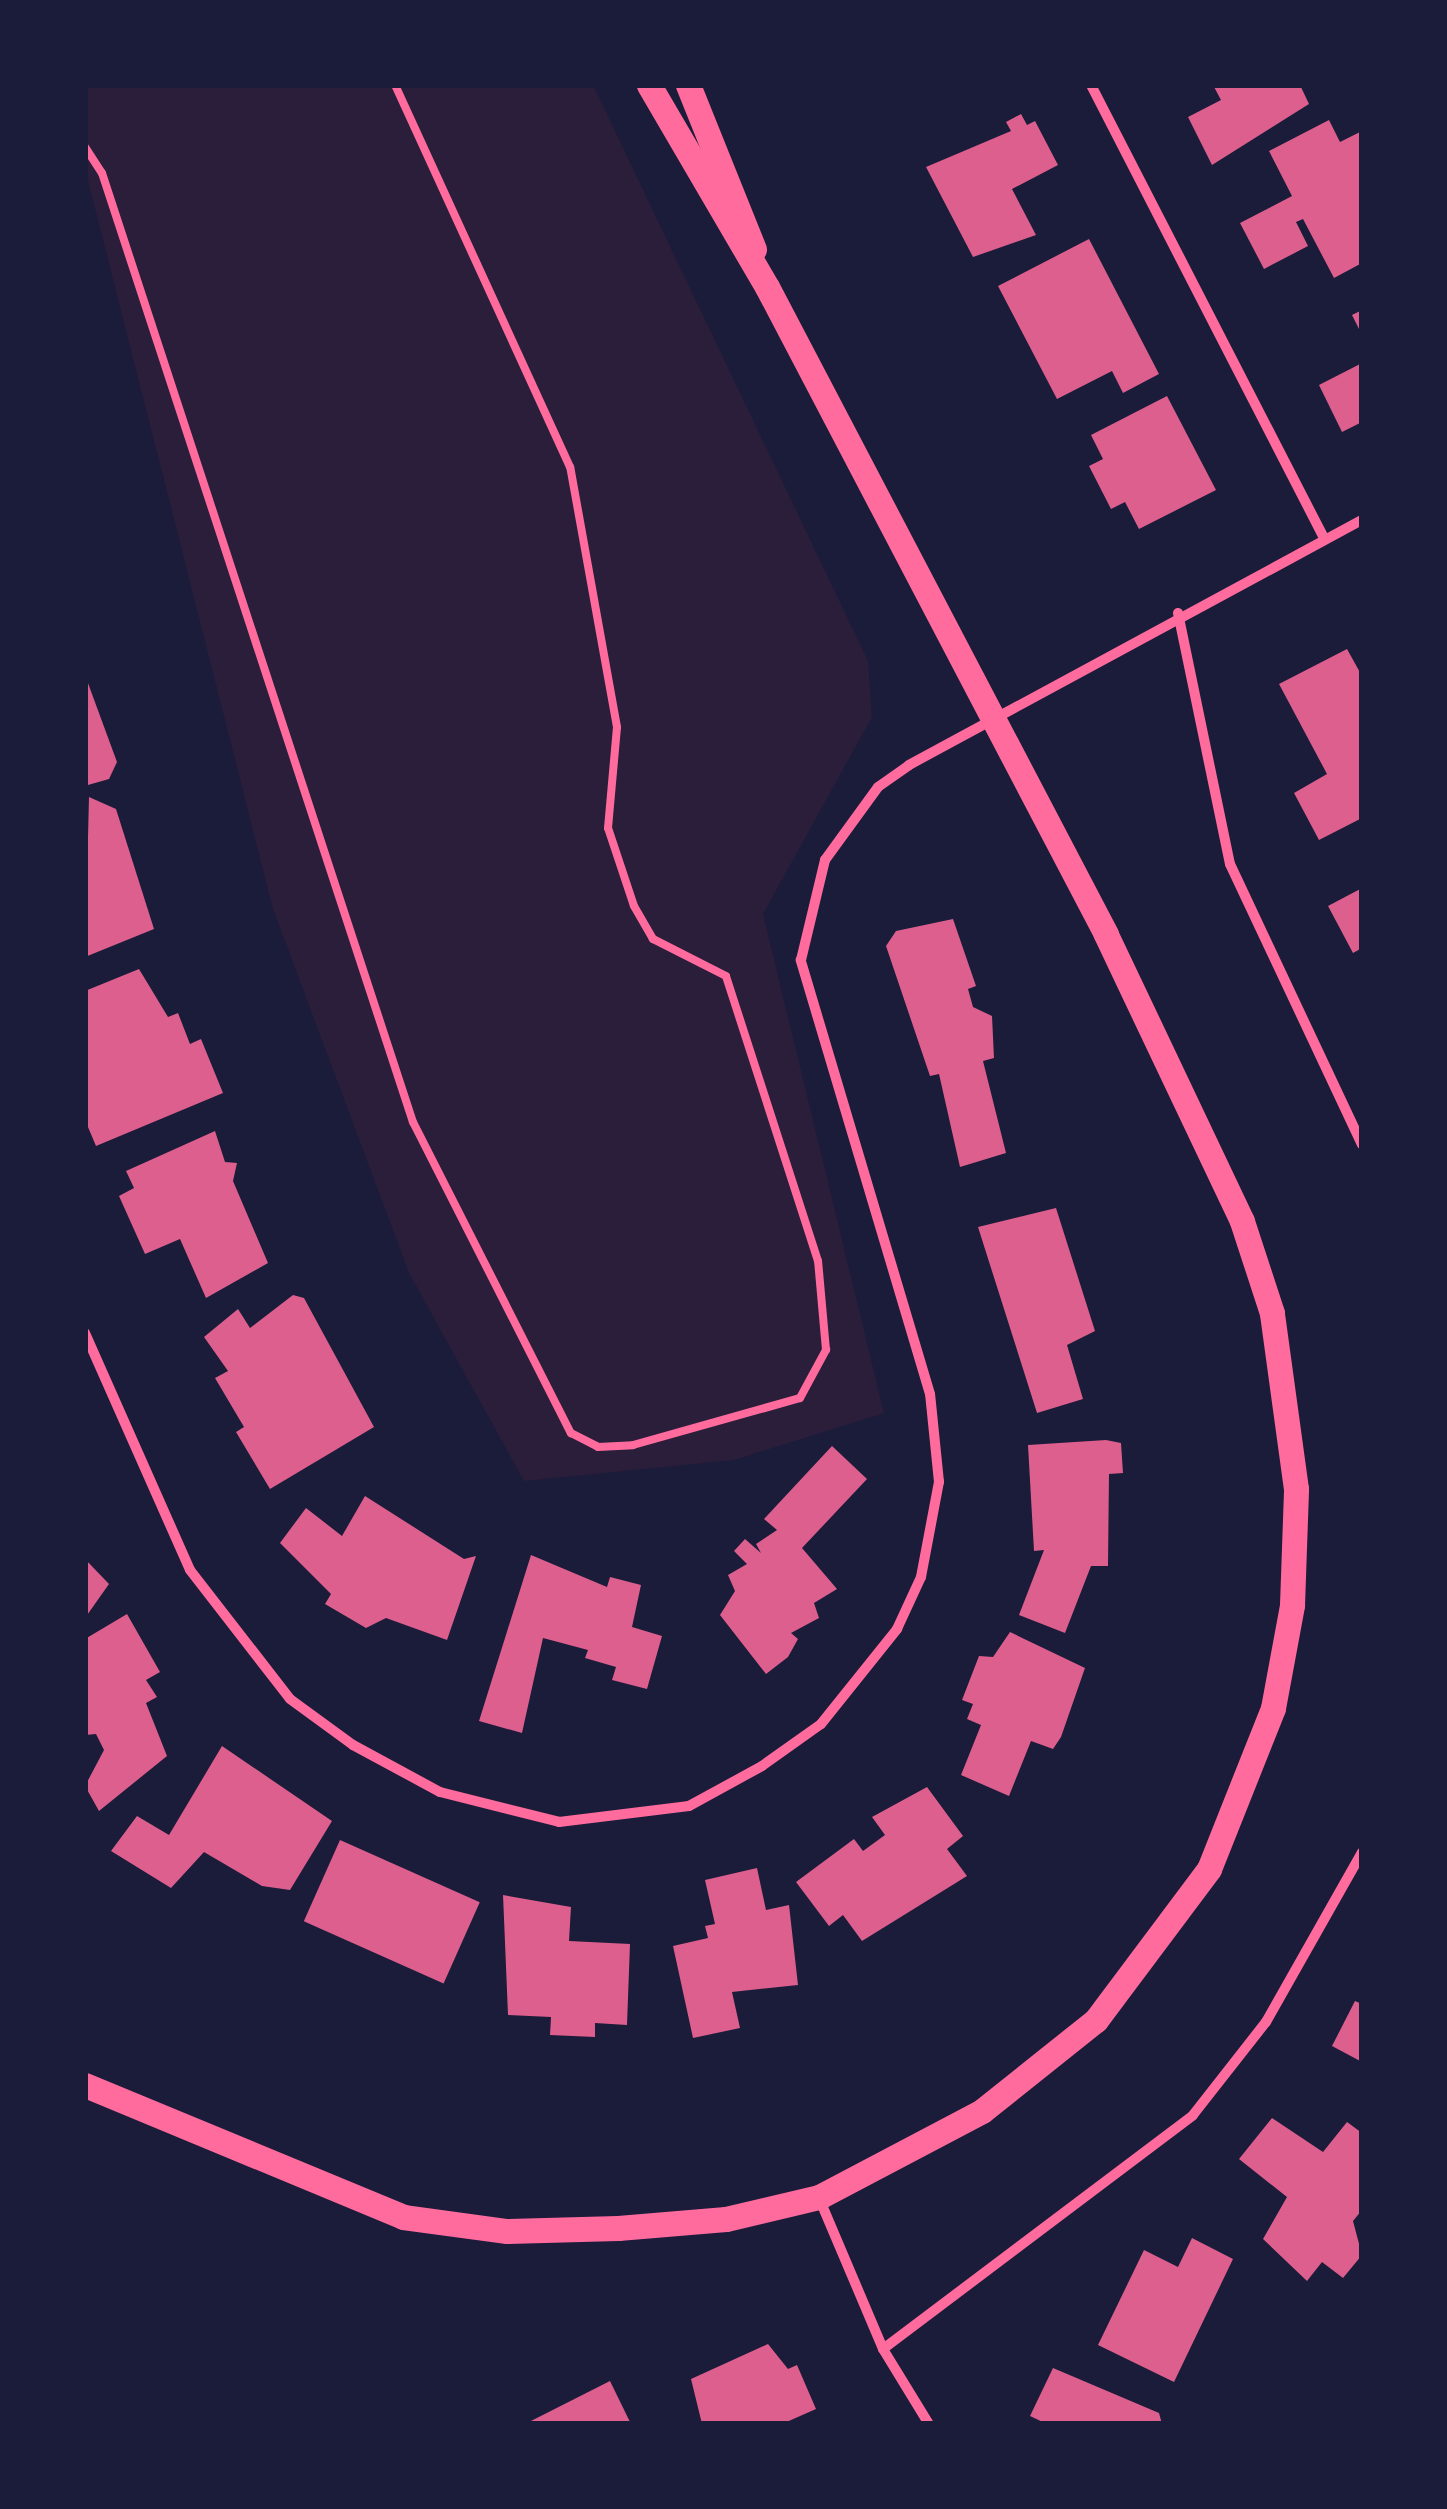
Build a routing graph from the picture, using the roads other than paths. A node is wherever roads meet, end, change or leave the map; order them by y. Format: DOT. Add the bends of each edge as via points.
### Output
graph roads {
  1 [pos="395,85"];
  2 [pos="649,85"];
  3 [pos="688,85"];
  4 [pos="1091,85"];
  5 [pos="85,147"];
  6 [pos="767,287"];
  7 [pos="1362,520"];
  8 [pos="1323,536"];
  9 [pos="1178,613"];
  10 [pos="990,722"];
  11 [pos="1362,1144"];
  12 [pos="85,1333"];
  13 [pos="1362,1852"];
  14 [pos="85,2086"];
  15 [pos="819,2197"];
  16 [pos="883,2349"];
  17 [pos="929,2424"];
  1 -- 5 [label="lane" via="570,467 617,727 608,828 634,906 653,939 726,976 818,1260 826,1350 800,1398 633,1446 598,1447 571,1433 413,1122 102,173"];
  2 -- 6 [label="main road"];
  3 -- 6 [label="main road"];
  4 -- 8 [label="street"];
  6 -- 10 [label="main road"];
  7 -- 8 [label="street"];
  8 -- 9 [label="street"];
  9 -- 10 [label="street"];
  9 -- 11 [label="street" via="1230,864"];
  10 -- 12 [label="street" via="878,787 825,860 803,928 801,960 930,1394 939,1482 921,1578 897,1629 821,1724 762,1766 689,1806 559,1822 440,1792 354,1745 290,1699 208,1597"];
  10 -- 15 [label="main road" via="1106,934 1248,1240 1272,1313 1290,1429 1292,1605 1273,1708 1229,1830 1133,1980 982,2112"];
  13 -- 16 [label="street" via="1266,2022 1193,2114"];
  14 -- 15 [label="main road" via="403,2217 507,2231 618,2228 726,2219"];
  15 -- 16 [label="street"];
  16 -- 17 [label="street"];
}
